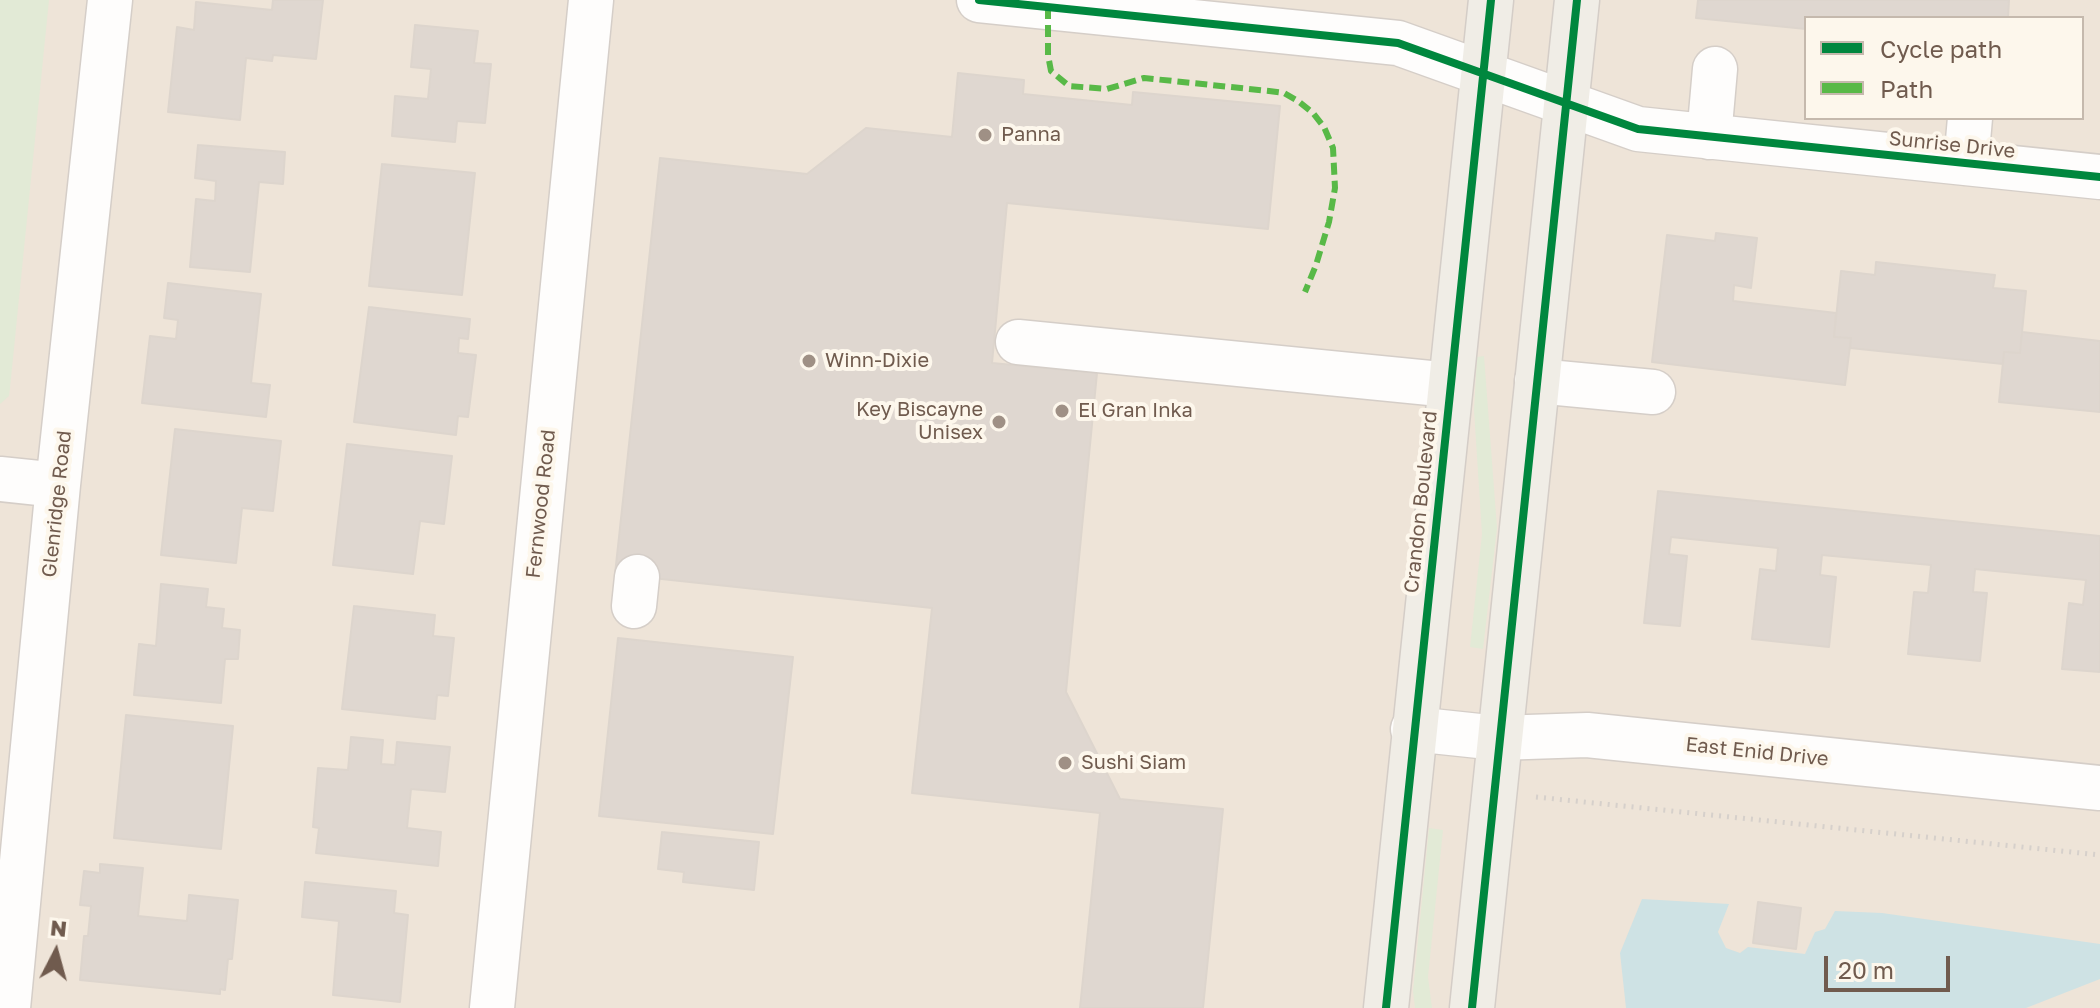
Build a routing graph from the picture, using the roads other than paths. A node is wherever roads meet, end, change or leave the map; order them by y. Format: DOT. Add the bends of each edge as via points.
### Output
graph roads {
  1 [pos="110,0"];
  2 [pos="591,0"];
  3 [pos="1491,0"];
  4 [pos="1577,0"];
  5 [pos="1005,1"];
  6 [pos="1715,69"];
  7 [pos="1484,72"];
  8 [pos="1566,103"];
  9 [pos="1970,120"];
  10 [pos="1709,137"];
  11 [pos="1966,163"];
  12 [pos="2100,177"];
  13 [pos="1018,342"];
  14 [pos="1537,381"];
  15 [pos="1450,385"];
  16 [pos="1653,392"];
  17 [pos="0,479"];
  18 [pos="58,485"];
  19 [pos="1413,729"];
  20 [pos="1498,738"];
  21 [pos="2100,788"];
  22 [pos="8,1008"];
  23 [pos="492,1008"];
  24 [pos="1386,1008"];
  25 [pos="1472,1008"];
  1 -- 18 [label="street, Glenridge Road"];
  2 -- 23 [label="street, Fernwood Road"];
  3 -- 7 [label="main road, Crandon Boulevard"];
  4 -- 8 [label="main road"];
  5 -- 7 [label="street, Sunrise Drive" via="1398,43"];
  6 -- 10 [label="street"];
  7 -- 8 [label="street, Sunrise Drive"];
  7 -- 15 [label="main road, Crandon Boulevard"];
  8 -- 10 [label="street, Sunrise Drive" via="1638,129"];
  8 -- 14 [label="main road"];
  9 -- 11 [label="street"];
  10 -- 11 [label="street, Sunrise Drive"];
  11 -- 12 [label="street, Sunrise Drive"];
  13 -- 15 [label="street"];
  14 -- 16 [label="street"];
  14 -- 20 [label="main road"];
  15 -- 19 [label="main road, Crandon Boulevard"];
  17 -- 18 [label="street"];
  18 -- 22 [label="street, Glenridge Road"];
  19 -- 20 [label="street, East Enid Drive"];
  19 -- 24 [label="main road, Crandon Boulevard"];
  20 -- 21 [label="street, East Enid Drive" via="1587,735"];
  20 -- 25 [label="main road"];
}
